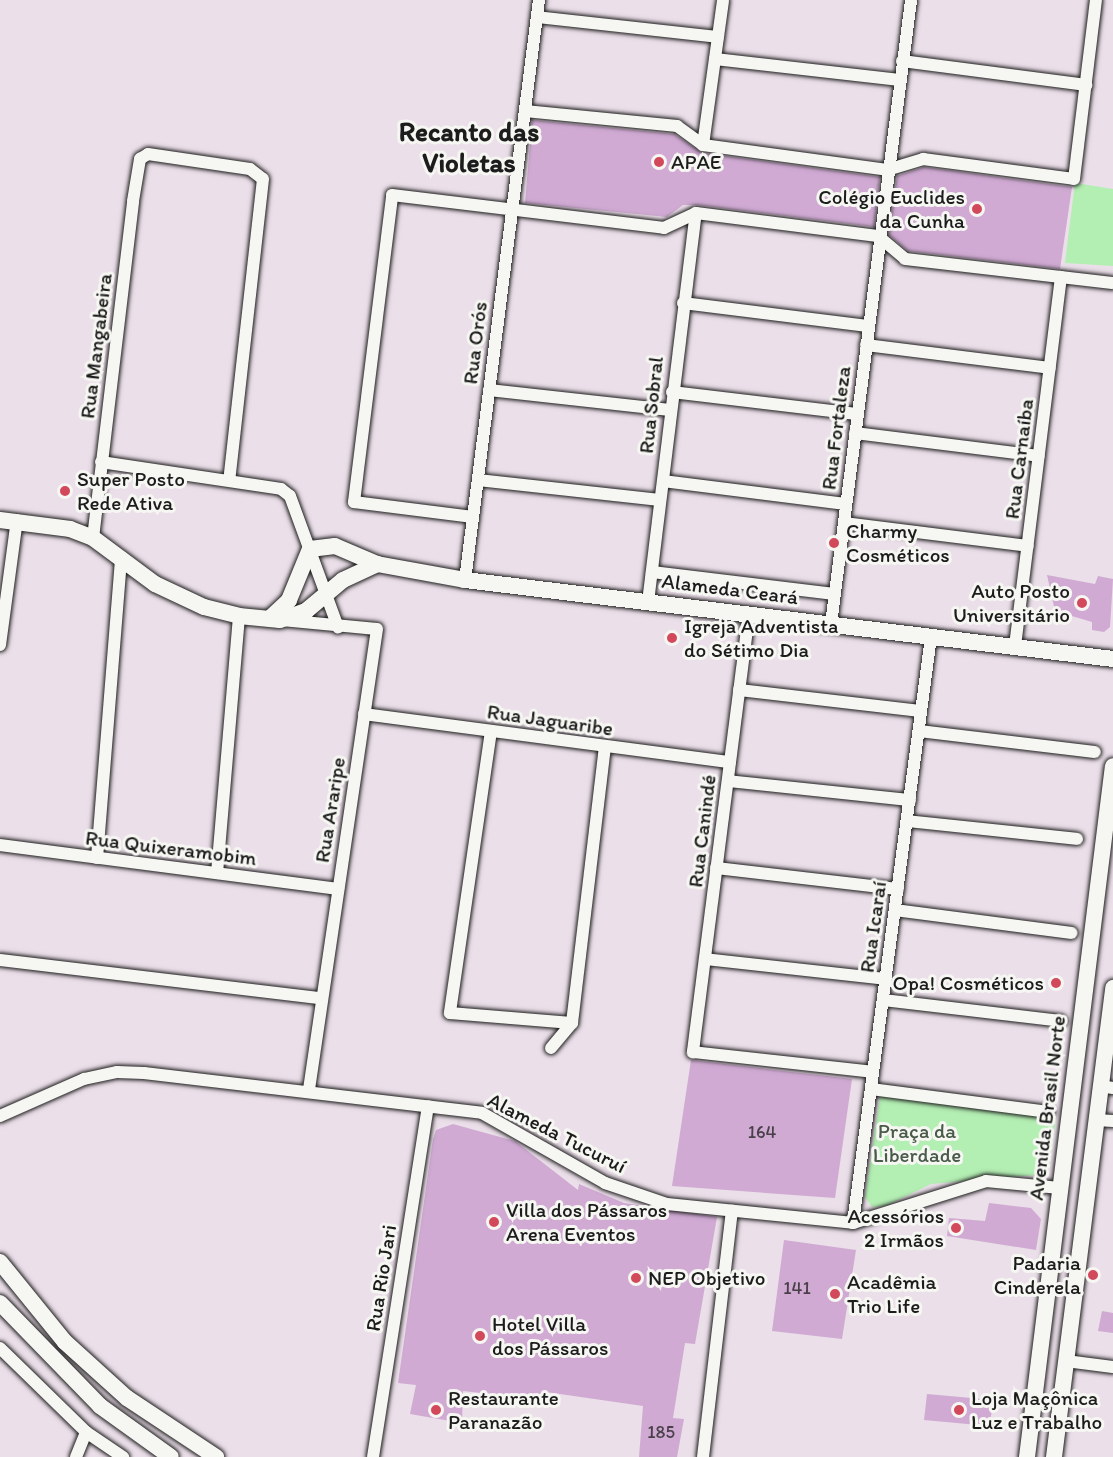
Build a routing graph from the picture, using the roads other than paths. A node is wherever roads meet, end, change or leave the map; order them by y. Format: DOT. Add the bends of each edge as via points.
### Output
graph roads {
  1 [pos="539,0"];
  2 [pos="723,0"];
  3 [pos="911,0"];
  4 [pos="1096,0"];
  5 [pos="537,17"];
  6 [pos="718,38"];
  7 [pos="715,59"];
  8 [pos="902,61"];
  9 [pos="900,80"];
  10 [pos="1086,85"];
  11 [pos="525,111"];
  12 [pos="703,145"];
  13 [pos="887,170"];
  14 [pos="511,210"];
  15 [pos="696,213"];
  16 [pos="878,236"];
  17 [pos="1061,277"];
  18 [pos="1113,283"];
  19 [pos="683,303"];
  20 [pos="868,326"];
  21 [pos="866,345"];
  22 [pos="1050,368"];
  23 [pos="489,390"];
  24 [pos="672,392"];
  25 [pos="670,410"];
  26 [pos="857,414"];
  27 [pos="855,433"];
  28 [pos="1039,456"];
  29 [pos="101,462"];
  30 [pos="229,480"];
  31 [pos="478,480"];
  32 [pos="663,481"];
  33 [pos="660,500"];
  34 [pos="846,504"];
  35 [pos="0,509"];
  36 [pos="473,517"];
  37 [pos="0,520"];
  38 [pos="17,520"];
  39 [pos="844,524"];
  40 [pos="93,538"];
  41 [pos="334,546"];
  42 [pos="1028,546"];
  43 [pos="310,549"];
  44 [pos="121,557"];
  45 [pos="377,564"];
  46 [pos="652,572"];
  47 [pos="343,580"];
  48 [pos="465,580"];
  49 [pos="835,594"];
  50 [pos="328,596"];
  51 [pos="648,602"];
  52 [pos="749,614"];
  53 [pos="239,616"];
  54 [pos="275,619"];
  55 [pos="831,624"];
  56 [pos="338,627"];
  57 [pos="931,637"];
  58 [pos="0,645"];
  59 [pos="1015,646"];
  60 [pos="1113,659"];
  61 [pos="739,690"];
  62 [pos="921,711"];
  63 [pos="364,714"];
  64 [pos="491,731"];
  65 [pos="919,731"];
  66 [pos="605,747"];
  67 [pos="1095,752"];
  68 [pos="730,762"];
  69 [pos="1113,765"];
  70 [pos="728,781"];
  71 [pos="909,800"];
  72 [pos="907,821"];
  73 [pos="1077,839"];
  74 [pos="0,845"];
  75 [pos="96,858"];
  76 [pos="717,868"];
  77 [pos="217,873"];
  78 [pos="338,889"];
  79 [pos="898,889"];
  80 [pos="895,910"];
  81 [pos="1072,933"];
  82 [pos="705,959"];
  83 [pos="0,960"];
  84 [pos="886,979"];
  85 [pos="1113,988"];
  86 [pos="321,998"];
  87 [pos="883,1000"];
  88 [pos="1060,1021"];
  89 [pos="572,1023"];
  90 [pos="551,1048"];
  91 [pos="873,1072"];
  92 [pos="1107,1087"];
  93 [pos="871,1089"];
  94 [pos="309,1092"];
  95 [pos="428,1106"];
  96 [pos="1049,1112"];
  97 [pos="0,1116"];
  98 [pos="1105,1120"];
  99 [pos="1060,1188"];
  100 [pos="732,1211"];
  101 [pos="853,1223"];
  102 [pos="0,1262"];
  103 [pos="0,1303"];
  104 [pos="0,1348"];
  105 [pos="1065,1361"];
  106 [pos="1113,1366"];
  107 [pos="86,1432"];
  108 [pos="76,1457"];
  109 [pos="123,1457"];
  110 [pos="171,1457"];
  111 [pos="216,1457"];
  112 [pos="373,1457"];
  113 [pos="703,1457"];
  114 [pos="1027,1457"];
  115 [pos="1054,1457"];
  1 -- 5 [label="street, Rua Orós"];
  2 -- 6 [label="street"];
  3 -- 8 [label="street, Rua Fortaleza"];
  4 -- 10 [label="street"];
  5 -- 6 [label="street"];
  5 -- 11 [label="street, Rua Orós"];
  6 -- 7 [label="street"];
  7 -- 9 [label="street"];
  7 -- 12 [label="street"];
  8 -- 9 [label="street, Rua Fortaleza"];
  8 -- 10 [label="street"];
  9 -- 13 [label="street, Rua Fortaleza"];
  10 -- 13 [label="street" via="1074,179 923,159"];
  11 -- 12 [label="street" via="677,126"];
  11 -- 14 [label="street, Rua Orós"];
  12 -- 13 [label="street"];
  13 -- 16 [label="street, Rua Fortaleza"];
  14 -- 15 [label="street" via="664,228"];
  14 -- 23 [label="street, Rua Orós"];
  14 -- 36 [label="street" via="392,195 354,502"];
  15 -- 16 [label="street"];
  15 -- 19 [label="street, Rua Sobral"];
  16 -- 17 [label="street" via="905,259"];
  16 -- 20 [label="street, Rua Fortaleza"];
  17 -- 18 [label="street"];
  17 -- 22 [label="street, Rua Carnaíba"];
  19 -- 20 [label="street"];
  19 -- 24 [label="street, Rua Sobral"];
  20 -- 21 [label="street, Rua Fortaleza"];
  21 -- 22 [label="street"];
  21 -- 26 [label="street, Rua Fortaleza"];
  22 -- 28 [label="street, Rua Carnaíba"];
  23 -- 25 [label="street"];
  23 -- 31 [label="street, Rua Orós"];
  24 -- 25 [label="street, Rua Sobral"];
  24 -- 26 [label="street"];
  25 -- 32 [label="street, Rua Sobral"];
  26 -- 27 [label="street, Rua Fortaleza"];
  27 -- 28 [label="street"];
  27 -- 34 [label="street, Rua Fortaleza"];
  28 -- 42 [label="street, Rua Carnaíba"];
  29 -- 30 [label="street"];
  29 -- 30 [label="street, Rua Mangabeira" via="140,159 148,154 250,169 263,179"];
  29 -- 40 [label="street, Rua Mangabeira"];
  30 -- 43 [label="street" via="281,489 290,496"];
  31 -- 33 [label="street"];
  31 -- 36 [label="street, Rua Orós"];
  32 -- 33 [label="street, Rua Sobral"];
  32 -- 34 [label="street"];
  33 -- 46 [label="street, Rua Sobral"];
  34 -- 39 [label="street, Rua Fortaleza"];
  35 -- 38 [label="main road"];
  36 -- 48 [label="street, Rua Orós"];
  37 -- 38 [label="main road"];
  38 -- 40 [label="main road" via="70,529"];
  38 -- 58 [label="street"];
  39 -- 42 [label="street"];
  39 -- 49 [label="street, Rua Fortaleza"];
  40 -- 44 [label="main road"];
  41 -- 43 [label="main road"];
  41 -- 45 [label="main road, Alameda Ceará"];
  41 -- 47 [label="main road"];
  42 -- 59 [label="street, Rua Carnaíba"];
  43 -- 50 [label="street"];
  43 -- 54 [label="main road" via="289,600"];
  44 -- 53 [label="main road" via="155,584 204,607"];
  44 -- 75 [label="street"];
  45 -- 47 [label="main road"];
  45 -- 48 [label="main road, Alameda Ceará"];
  46 -- 49 [label="street"];
  46 -- 51 [label="street, Rua Sobral"];
  47 -- 50 [label="main road"];
  48 -- 51 [label="main road, Alameda Ceará"];
  49 -- 55 [label="street, Rua Fortaleza"];
  50 -- 54 [label="main road"];
  50 -- 56 [label="street"];
  51 -- 52 [label="main road, Alameda Ceará"];
  52 -- 55 [label="main road, Alameda Ceará"];
  52 -- 61 [label="street, Rua Canindé"];
  53 -- 54 [label="main road"];
  53 -- 77 [label="street"];
  54 -- 56 [label="street"];
  55 -- 57 [label="main road, Alameda Ceará"];
  56 -- 63 [label="street, Rua Araripe" via="377,629"];
  57 -- 59 [label="main road, Alameda Ceará"];
  57 -- 62 [label="street, Rua Icaraí"];
  59 -- 60 [label="main road, Alameda Ceará"];
  61 -- 62 [label="street"];
  61 -- 68 [label="street, Rua Canindé"];
  62 -- 65 [label="street, Rua Icaraí"];
  63 -- 64 [label="street, Rua Jaguaribe"];
  63 -- 78 [label="street, Rua Araripe"];
  64 -- 66 [label="street, Rua Jaguaribe"];
  64 -- 89 [label="street" via="450,1013"];
  65 -- 67 [label="street"];
  65 -- 71 [label="street, Rua Icaraí"];
  66 -- 68 [label="street, Rua Jaguaribe"];
  66 -- 89 [label="street"];
  68 -- 70 [label="street, Rua Canindé"];
  69 -- 99 [label="main road, Avenida Brasil Norte"];
  70 -- 71 [label="street"];
  70 -- 76 [label="street, Rua Canindé"];
  71 -- 72 [label="street, Rua Icaraí"];
  72 -- 73 [label="street"];
  72 -- 79 [label="street, Rua Icaraí"];
  74 -- 75 [label="street, Rua Quixeramobim"];
  75 -- 77 [label="street, Rua Quixeramobim"];
  76 -- 79 [label="street"];
  76 -- 82 [label="street, Rua Canindé"];
  77 -- 78 [label="street, Rua Quixeramobim"];
  78 -- 86 [label="street, Rua Araripe"];
  79 -- 80 [label="street, Rua Icaraí"];
  80 -- 81 [label="street"];
  80 -- 84 [label="street, Rua Icaraí"];
  82 -- 84 [label="street"];
  82 -- 91 [label="street, Rua Canindé" via="693,1052"];
  83 -- 86 [label="street"];
  84 -- 87 [label="street, Rua Icaraí"];
  85 -- 92 [label="main road"];
  86 -- 94 [label="street, Rua Araripe"];
  87 -- 88 [label="street"];
  87 -- 91 [label="street, Rua Icaraí"];
  89 -- 90 [label="street"];
  91 -- 93 [label="street, Rua Icaraí"];
  92 -- 98 [label="main road"];
  93 -- 96 [label="street"];
  93 -- 101 [label="street, Rua Icaraí"];
  94 -- 95 [label="street, Alameda Tucuruí"];
  94 -- 97 [label="street, Alameda Tucuruí" via="117,1072 84,1079"];
  95 -- 100 [label="street, Alameda Tucuruí" via="482,1113 605,1183 667,1204"];
  95 -- 112 [label="street, Rua Rio Jari"];
  98 -- 105 [label="main road"];
  99 -- 101 [label="street, Alameda Tucuruí" via="986,1180"];
  99 -- 114 [label="main road, Avenida Brasil Norte"];
  100 -- 101 [label="street, Alameda Tucuruí"];
  100 -- 113 [label="street"];
  102 -- 111 [label="main road" via="64,1342 127,1398"];
  103 -- 110 [label="main road" via="100,1406"];
  104 -- 107 [label="street"];
  105 -- 106 [label="street"];
  105 -- 115 [label="main road"];
  107 -- 108 [label="street"];
  107 -- 109 [label="street"];
}
